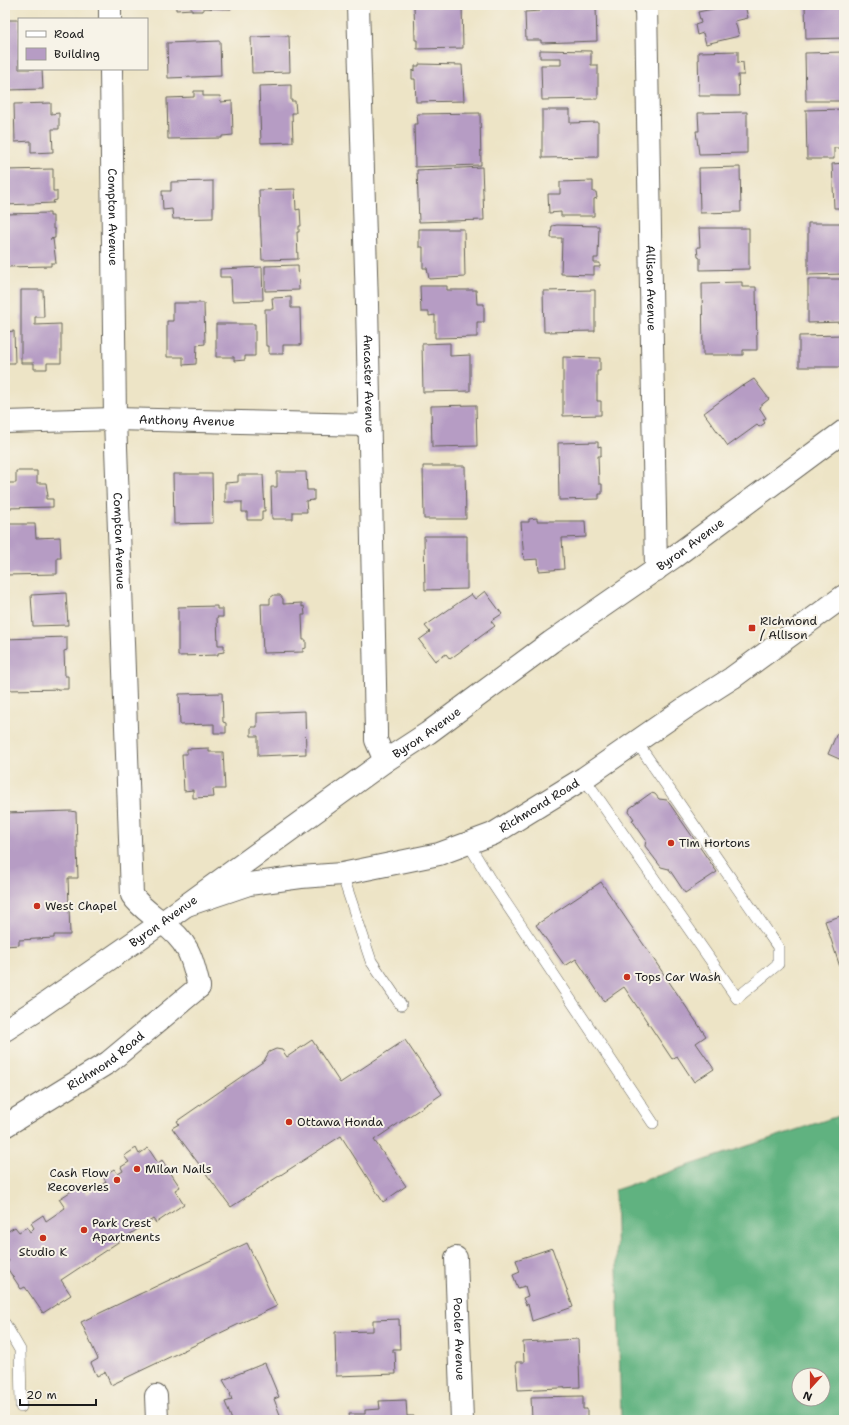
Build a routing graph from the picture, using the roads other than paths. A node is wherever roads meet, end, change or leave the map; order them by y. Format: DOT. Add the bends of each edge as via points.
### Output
graph roads {
  1 [pos="110,5"];
  2 [pos="358,5"];
  3 [pos="646,5"];
  4 [pos="110,18"];
  5 [pos="111,70"];
  6 [pos="115,420"];
  7 [pos="5,422"];
  8 [pos="368,425"];
  9 [pos="844,431"];
  10 [pos="656,570"];
  11 [pos="844,596"];
  12 [pos="636,741"];
  13 [pos="385,761"];
  14 [pos="584,778"];
  15 [pos="468,843"];
  16 [pos="342,874"];
  17 [pos="187,905"];
  18 [pos="163,922"];
  19 [pos="199,987"];
  20 [pos="401,1005"];
  21 [pos="5,1030"];
  22 [pos="654,1124"];
  23 [pos="5,1126"];
  24 [pos="456,1258"];
  25 [pos="5,1324"];
  26 [pos="156,1396"];
  27 [pos="21,1407"];
  28 [pos="157,1420"];
  29 [pos="462,1420"];
  1 -- 4 [label="street"];
  2 -- 8 [label="street, Ancaster Avenue"];
  3 -- 10 [label="street, Allison Avenue"];
  5 -- 6 [label="street, Compton Avenue"];
  6 -- 7 [label="street, Anthony Avenue"];
  6 -- 8 [label="street, Anthony Avenue"];
  6 -- 18 [label="street, Compton Avenue" via="132,895 139,906"];
  8 -- 13 [label="street, Ancaster Avenue" via="376,740"];
  9 -- 10 [label="street, Byron Avenue"];
  10 -- 13 [label="street, Byron Avenue"];
  11 -- 12 [label="street, Richmond Road" via="732,678"];
  12 -- 14 [label="street, Richmond Road"];
  12 -- 14 [label="lane" via="778,948 778,964 737,998"];
  13 -- 17 [label="street, Byron Avenue"];
  14 -- 15 [label="street, Richmond Road" via="493,834"];
  15 -- 16 [label="street, Richmond Road" via="439,854"];
  15 -- 22 [label="lane"];
  16 -- 17 [label="street, Richmond Road" via="249,884"];
  16 -- 20 [label="lane" via="371,961"];
  17 -- 18 [label="street, Byron Avenue"];
  18 -- 19 [label="street, Compton Avenue" via="184,942 193,959"];
  18 -- 21 [label="street, Byron Avenue"];
  19 -- 23 [label="street, Richmond Road" via="109,1062"];
  24 -- 29 [label="street, Pooler Avenue"];
  25 -- 27 [label="lane" via="20,1350"];
  26 -- 28 [label="street"];
}
